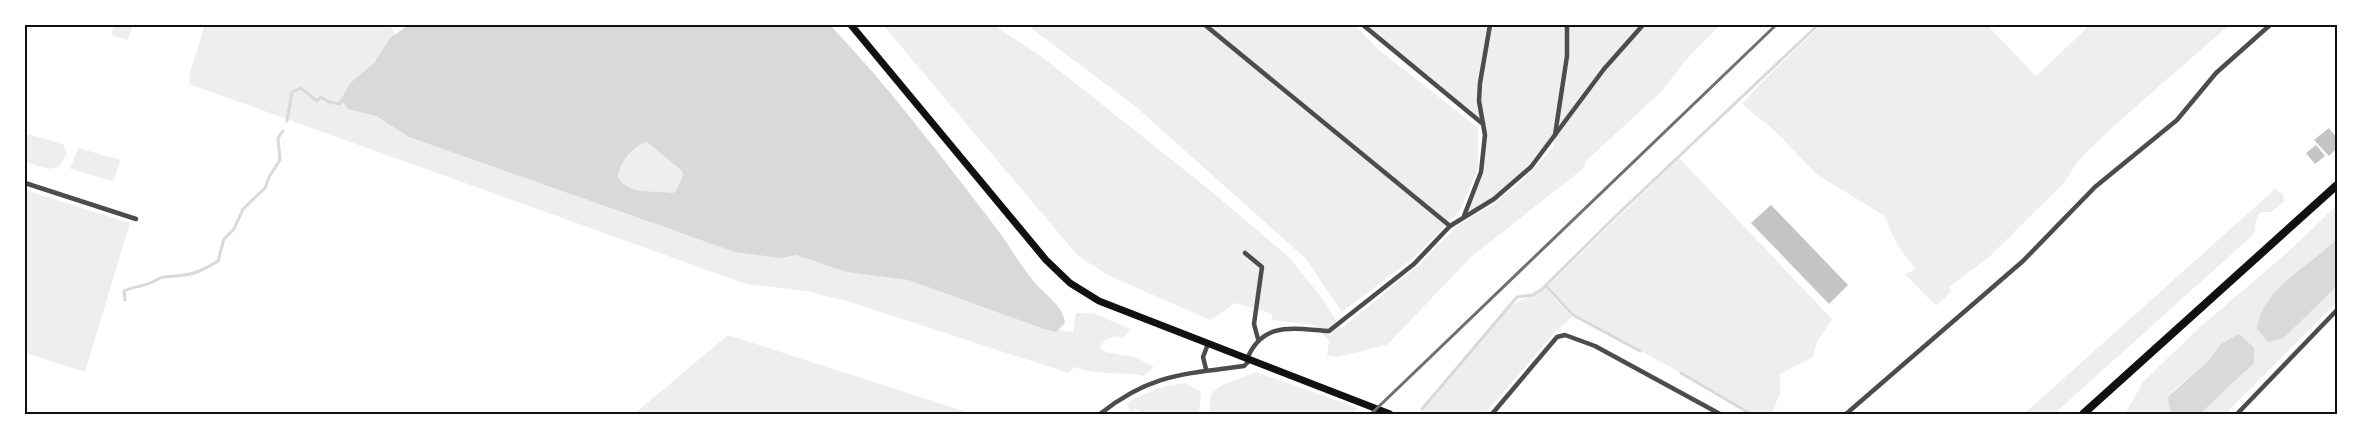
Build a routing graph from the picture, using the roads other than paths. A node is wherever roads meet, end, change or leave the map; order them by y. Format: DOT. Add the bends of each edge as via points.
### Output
graph roads {
  1 [pos="851,25"];
  2 [pos="1206,25"];
  3 [pos="1362,25"];
  4 [pos="1490,25"];
  5 [pos="1567,25"];
  6 [pos="1643,25"];
  7 [pos="2270,25"];
  8 [pos="1483,124"];
  9 [pos="1554,137"];
  10 [pos="25,182"];
  11 [pos="2337,184"];
  12 [pos="1464,216"];
  13 [pos="136,219"];
  14 [pos="1450,226"];
  15 [pos="1245,253"];
  16 [pos="2337,310"];
  17 [pos="1258,339"];
  18 [pos="1208,344"];
  19 [pos="1249,359"];
  20 [pos="1206,370"];
  21 [pos="1100,414"];
  22 [pos="1390,414"];
  23 [pos="1492,414"];
  24 [pos="1720,414"];
  25 [pos="1846,414"];
  26 [pos="2083,414"];
  27 [pos="2237,414"];
  1 -- 18 [label="main road" via="1046,260 1070,283 1099,301"];
  2 -- 14 [label="street"];
  3 -- 8 [label="street"];
  4 -- 8 [label="street" via="1480,83"];
  5 -- 9 [label="street" via="1567,56"];
  6 -- 9 [label="street" via="1604,69"];
  7 -- 25 [label="street" via="2216,73 2178,120 2095,187 2023,261"];
  8 -- 12 [label="street" via="1481,172"];
  9 -- 12 [label="street" via="1531,167 1494,199"];
  10 -- 13 [label="street"];
  11 -- 26 [label="highway"];
  12 -- 14 [label="street"];
  14 -- 17 [label="street" via="1414,264 1329,330 1284,328"];
  15 -- 17 [label="street" via="1262,267 1254,324"];
  16 -- 27 [label="street"];
  17 -- 19 [label="street"];
  18 -- 19 [label="main road"];
  18 -- 20 [label="street" via="1203,357"];
  19 -- 20 [label="street" via="1244,366"];
  19 -- 22 [label="main road"];
  20 -- 21 [label="street" via="1150,382"];
  23 -- 24 [label="street" via="1557,337 1565,335 1595,346"];
}
